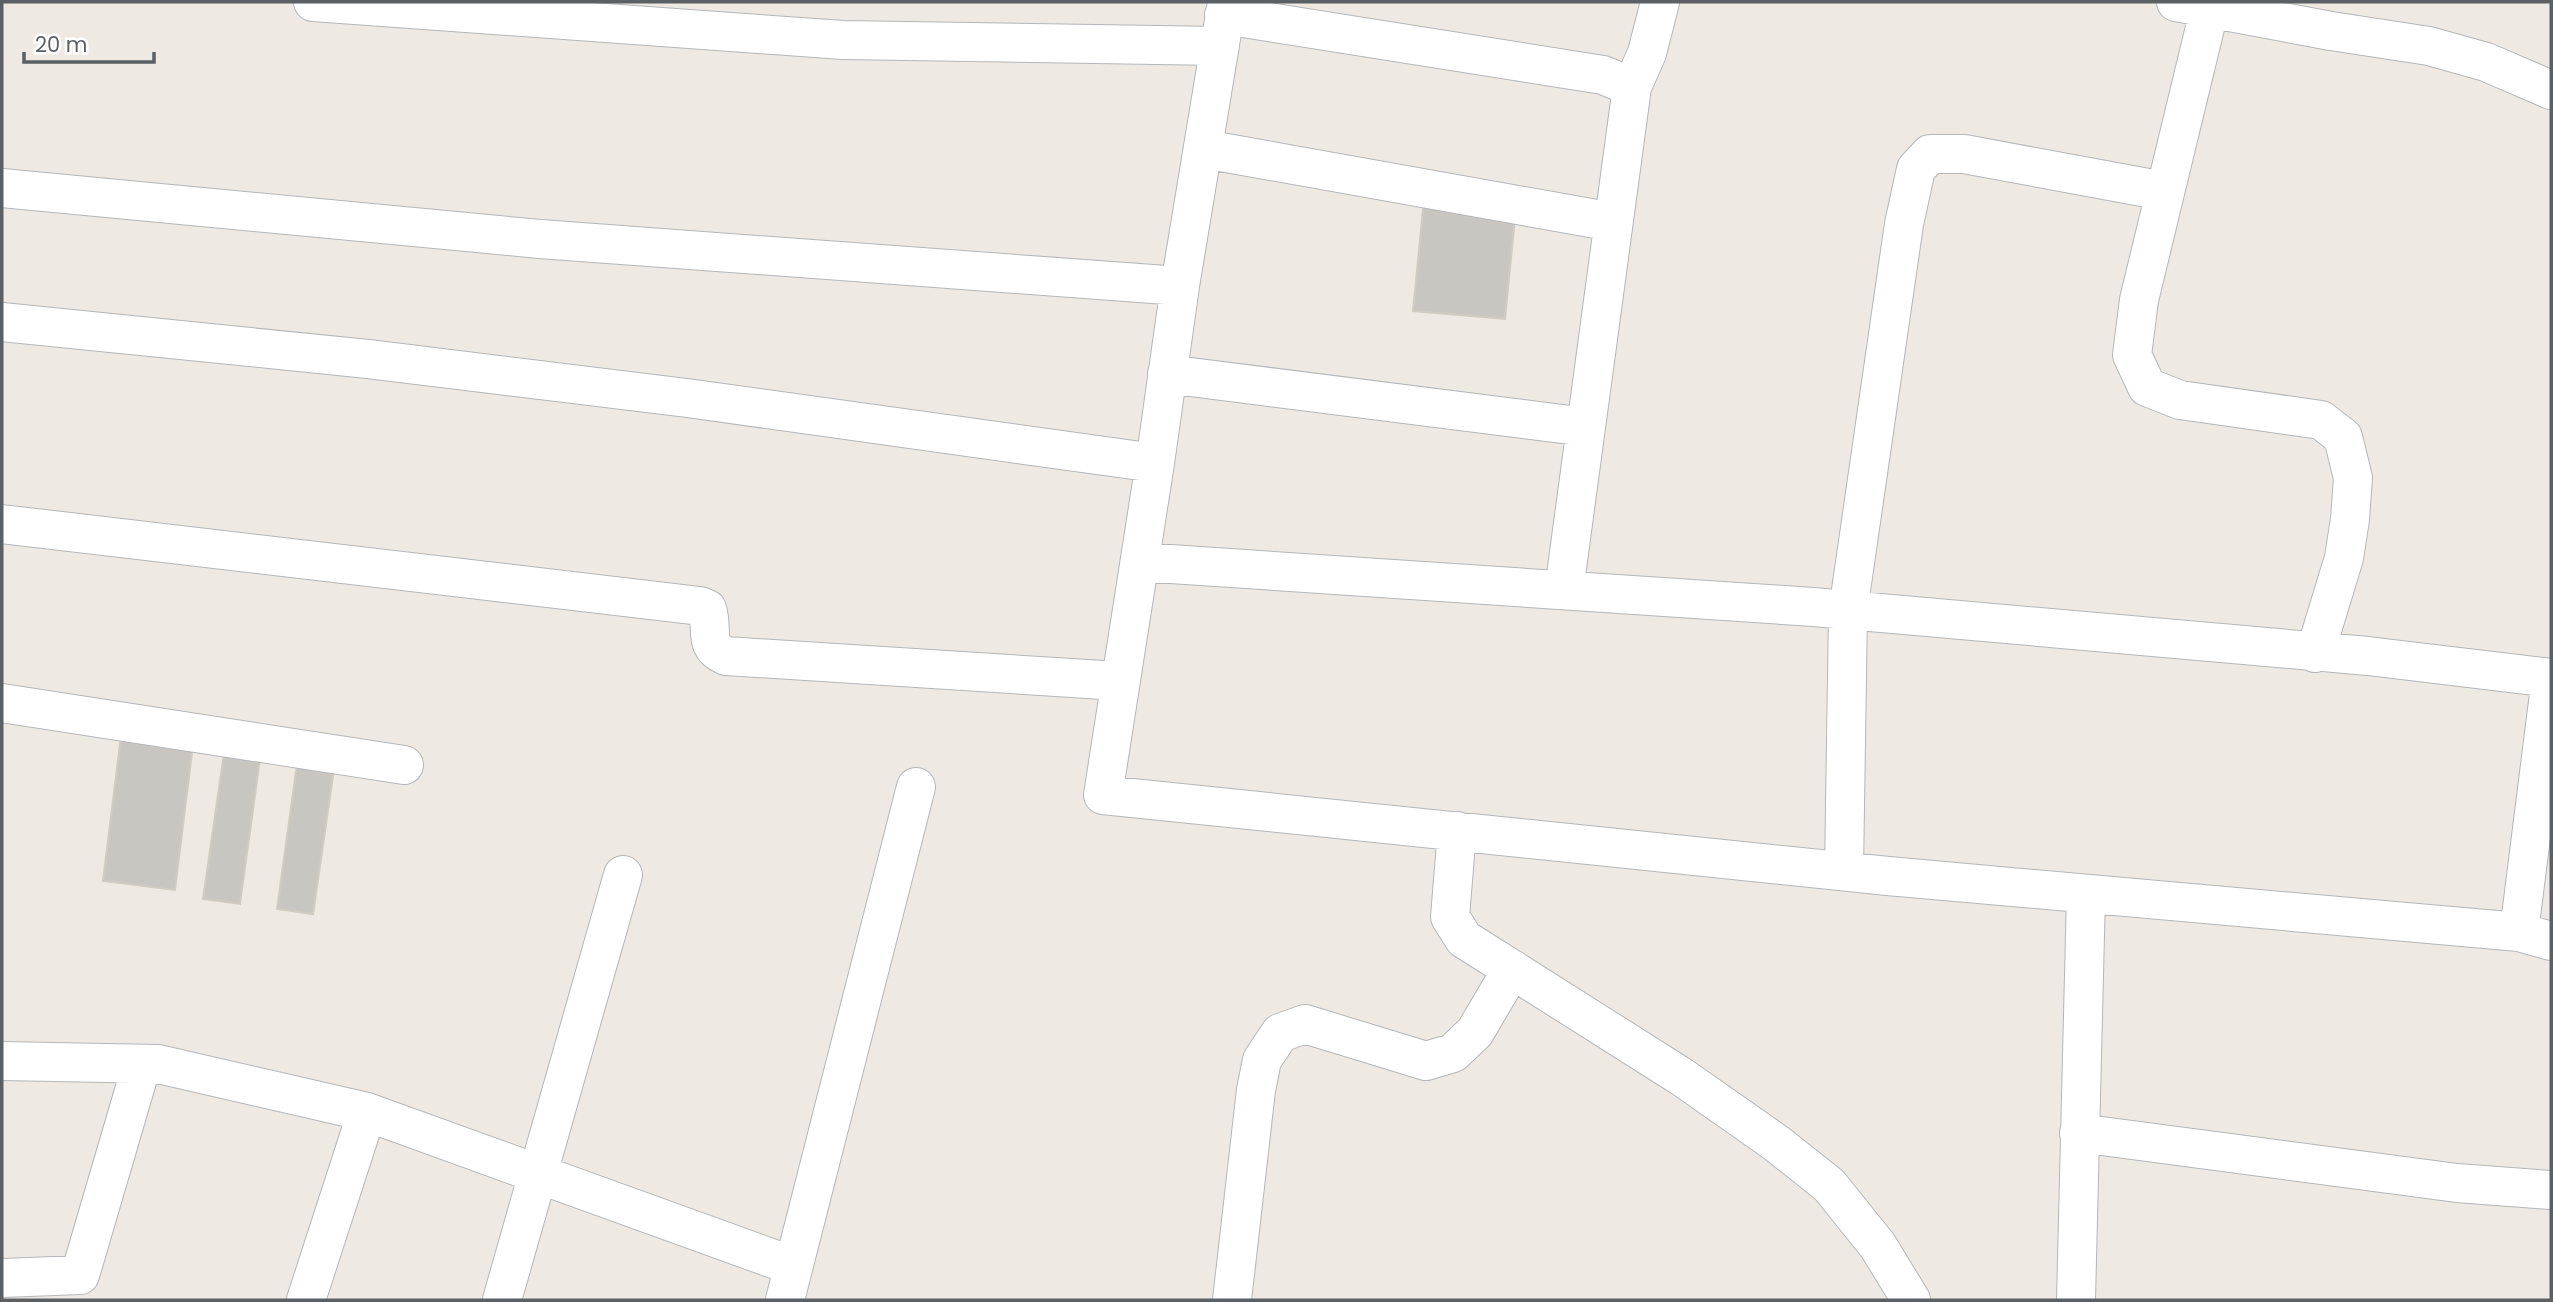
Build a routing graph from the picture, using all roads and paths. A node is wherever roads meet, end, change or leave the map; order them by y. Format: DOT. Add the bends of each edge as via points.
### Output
graph roads {
  1 [pos="313,2"];
  2 [pos="1660,2"];
  3 [pos="2193,4"];
  4 [pos="634,13"];
  5 [pos="1224,21"];
  6 [pos="1632,87"];
  7 [pos="2551,90"];
  8 [pos="1204,149"];
  9 [pos="2,188"];
  10 [pos="2164,191"];
  11 [pos="1613,222"];
  12 [pos="1180,286"];
  13 [pos="2,322"];
  14 [pos="1167,374"];
  15 [pos="1586,427"];
  16 [pos="1155,463"];
  17 [pos="2,524"];
  18 [pos="1140,562"];
  19 [pos="1564,590"];
  20 [pos="1848,611"];
  21 [pos="2315,653"];
  22 [pos="2551,678"];
  23 [pos="1119,681"];
  24 [pos="2,703"];
  25 [pos="404,765"];
  26 [pos="916,787"];
  27 [pos="1457,831"];
  28 [pos="1844,872"];
  29 [pos="623,875"];
  30 [pos="2086,894"];
  31 [pos="2535,937"];
  32 [pos="1512,969"];
  33 [pos="2,1062"];
  34 [pos="142,1064"];
  35 [pos="367,1112"];
  36 [pos="2078,1133"];
  37 [pos="539,1175"];
  38 [pos="2551,1190"];
  39 [pos="2,1278"];
  40 [pos="788,1292"];
  41 [pos="306,1300"];
  42 [pos="502,1300"];
  43 [pos="1233,1300"];
  44 [pos="1911,1300"];
  45 [pos="2076,1300"];
  1 -- 4 [label="street"];
  2 -- 6 [label="street" via="1647,53"];
  3 -- 7 [label="street" via="2429,46 2486,62"];
  3 -- 10 [label="street"];
  4 -- 5 [label="street" via="843,40"];
  5 -- 6 [label="street" via="1603,75"];
  5 -- 8 [label="street"];
  6 -- 11 [label="street"];
  8 -- 11 [label="street"];
  8 -- 12 [label="street"];
  9 -- 12 [label="street" via="540,239"];
  10 -- 20 [label="street" via="1964,154 1930,154 1916,169"];
  10 -- 21 [label="street" via="2139,300 2132,355 2147,387 2180,400 2321,420 2343,437 2353,478 2350,519 2344,558"];
  11 -- 15 [label="street"];
  12 -- 14 [label="street"];
  13 -- 16 [label="street" via="382,360"];
  14 -- 15 [label="street"];
  14 -- 16 [label="street"];
  15 -- 19 [label="street"];
  16 -- 18 [label="street"];
  17 -- 23 [label="street" via="700,606 710,616 711,644 726,656"];
  18 -- 19 [label="street"];
  18 -- 23 [label="street"];
  19 -- 20 [label="street"];
  20 -- 21 [label="street"];
  20 -- 28 [label="street"];
  21 -- 22 [label="street"];
  22 -- 31 [label="street"];
  23 -- 27 [label="street" via="1103,795"];
  24 -- 25 [label="street"];
  26 -- 40 [label="street"];
  27 -- 28 [label="street"];
  27 -- 32 [label="street" via="1450,917 1464,939"];
  28 -- 30 [label="street"];
  29 -- 37 [label="street"];
  30 -- 31 [label="street"];
  30 -- 36 [label="street"];
  32 -- 43 [label="street" via="1475,1032 1453,1053 1426,1061 1305,1024 1280,1033 1262,1060 1256,1090"];
  32 -- 44 [label="street" via="1691,1084 1829,1185 1878,1245"];
  33 -- 34 [label="street"];
  34 -- 35 [label="street"];
  34 -- 39 [label="street" via="80,1275"];
  35 -- 37 [label="street"];
  35 -- 41 [label="street"];
  36 -- 38 [label="street" via="2457,1183"];
  36 -- 45 [label="street"];
  37 -- 40 [label="street"];
  37 -- 42 [label="street"];
}
